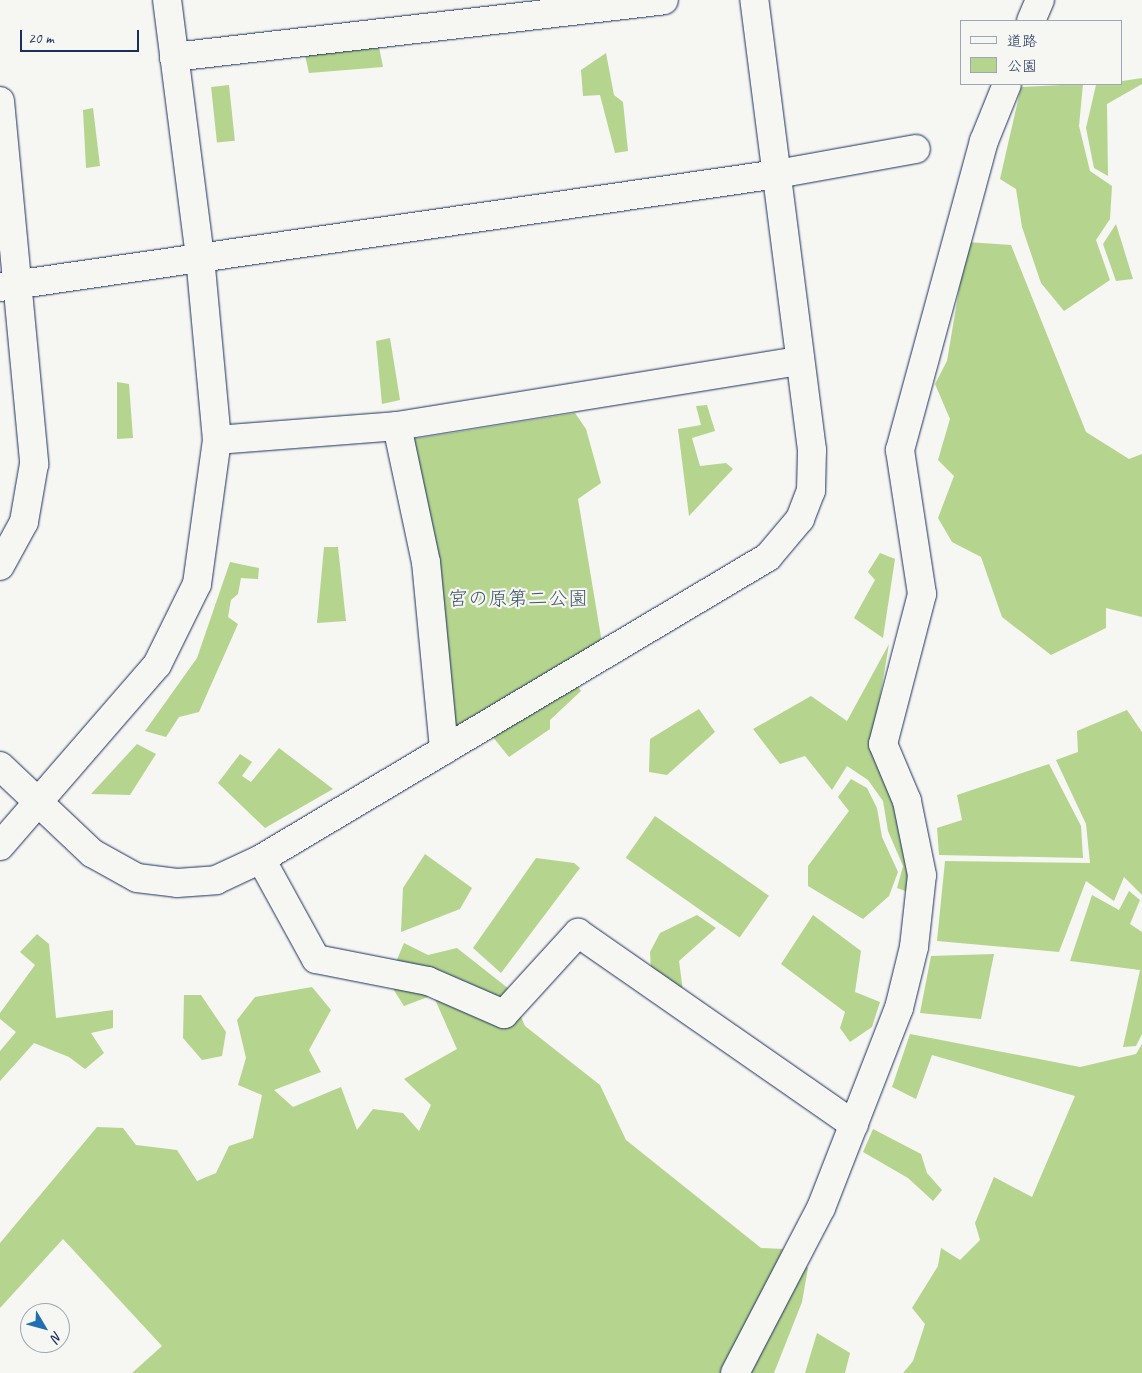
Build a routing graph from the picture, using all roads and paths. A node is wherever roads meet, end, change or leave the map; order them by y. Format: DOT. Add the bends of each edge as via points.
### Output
graph roads {
  1 [pos="167,0"];
  2 [pos="664,0"];
  3 [pos="754,0"];
  4 [pos="1040,0"];
  5 [pos="1031,20"];
  6 [pos="174,57"];
  7 [pos="1007,85"];
  8 [pos="0,101"];
  9 [pos="916,149"];
  10 [pos="777,174"];
  11 [pos="200,257"];
  12 [pos="9,286"];
  13 [pos="798,361"];
  14 [pos="396,426"];
  15 [pos="217,440"];
  16 [pos="0,566"];
  17 [pos="444,750"];
  18 [pos="0,766"];
  19 [pos="38,806"];
  20 [pos="0,846"];
  21 [pos="261,859"];
  22 [pos="854,1125"];
  23 [pos="735,1373"];
  1 -- 6 [label="street"];
  2 -- 6 [label="street"];
  3 -- 10 [label="street"];
  4 -- 5 [label="street"];
  6 -- 11 [label="street"];
  7 -- 22 [label="street" via="984,141 900,450 922,594 883,744 907,801 922,875 914,947 899,1008"];
  8 -- 12 [label="street"];
  9 -- 10 [label="street"];
  10 -- 11 [label="street"];
  10 -- 13 [label="street"];
  11 -- 12 [label="street"];
  11 -- 15 [label="street"];
  12 -- 16 [label="street" via="34,464 32,494 24,522"];
  13 -- 14 [label="street"];
  13 -- 17 [label="street" via="812,450 810,490 800,519 768,557"];
  14 -- 15 [label="street"];
  14 -- 17 [label="street" via="426,562"];
  15 -- 19 [label="street" via="197,584 174,632 157,666 126,706"];
  17 -- 21 [label="street"];
  18 -- 19 [label="street"];
  19 -- 20 [label="street"];
  19 -- 21 [label="street" via="92,852 136,878 176,883 216,880"];
  21 -- 22 [label="street" via="316,959 428,981 504,1014 578,934"];
  22 -- 23 [label="street" via="821,1208"];
}
